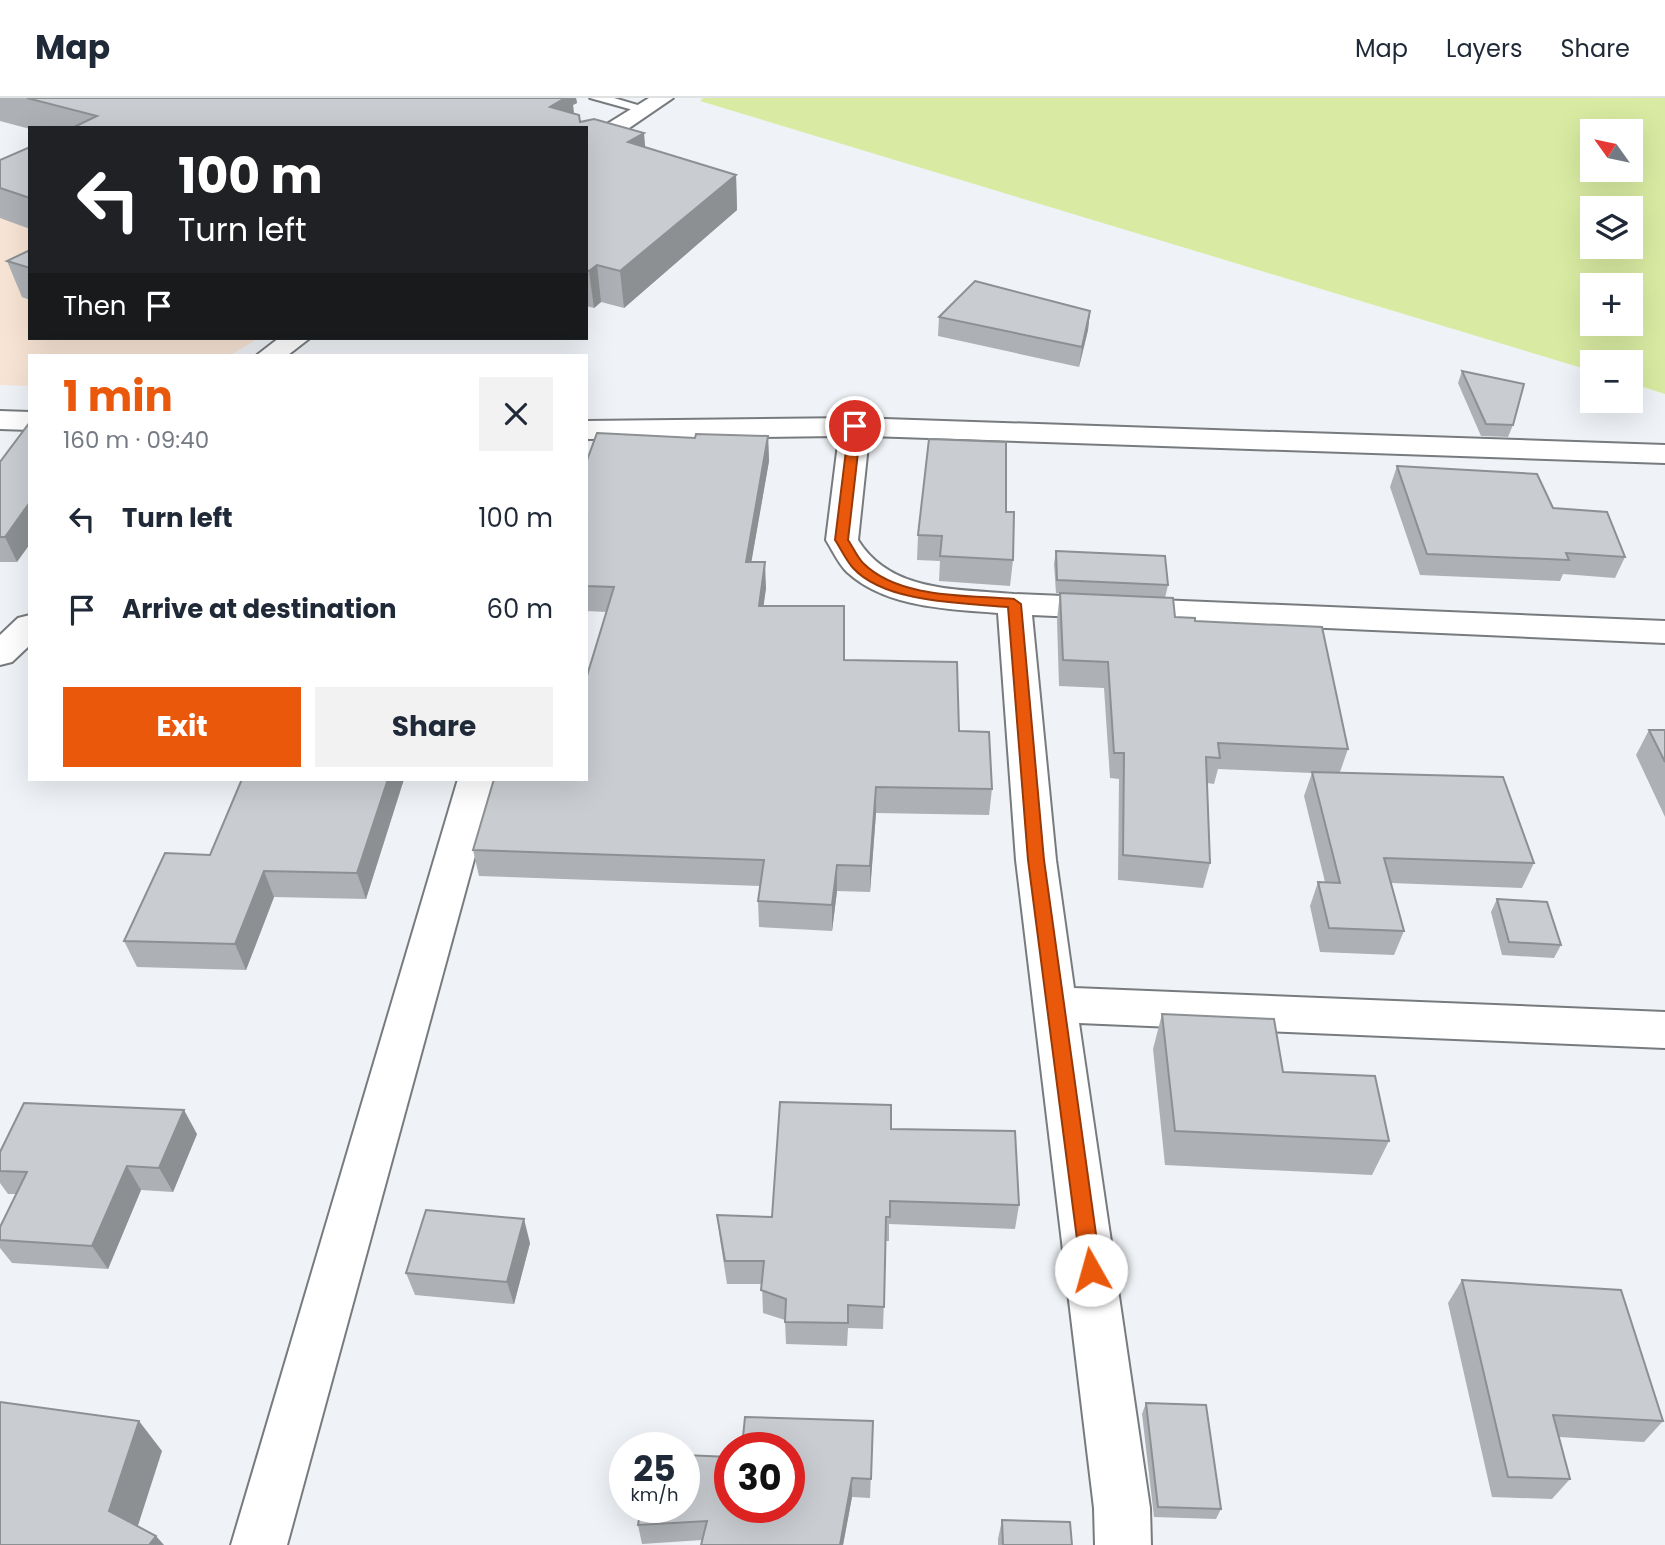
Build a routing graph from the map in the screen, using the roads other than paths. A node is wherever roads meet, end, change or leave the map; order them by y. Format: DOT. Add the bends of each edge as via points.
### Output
graph roads {
  1 [pos="597,98"];
  2 [pos="663,98"];
  3 [pos="644,109"];
  4 [pos="588,146"];
  5 [pos="294,340"];
  6 [pos="272,354"];
  7 [pos="0,420"];
  8 [pos="28,421"];
  9 [pos="855,426"];
  10 [pos="588,430"];
  11 [pos="1665,454"];
  12 [pos="1014,604"];
  13 [pos="28,628"];
  14 [pos="1665,632"];
  15 [pos="0,654"];
  16 [pos="476,781"];
  17 [pos="1056,1005"];
  18 [pos="1665,1030"];
  19 [pos="259,1545"];
  20 [pos="1124,1545"];
  1 -- 3 [label="lane"];
  2 -- 3 [label="street"];
  3 -- 4 [label="street"];
  5 -- 6 [label="street"];
  7 -- 8 [label="street"];
  9 -- 10 [label="street"];
  9 -- 11 [label="street"];
  9 -- 12 [label="street" via="842,540 859,566 887,584 926,595"];
  12 -- 14 [label="street"];
  12 -- 17 [label="street" via="1036,860"];
  13 -- 15 [label="street"];
  16 -- 19 [label="street"];
  17 -- 18 [label="street"];
  17 -- 20 [label="street"];
}
